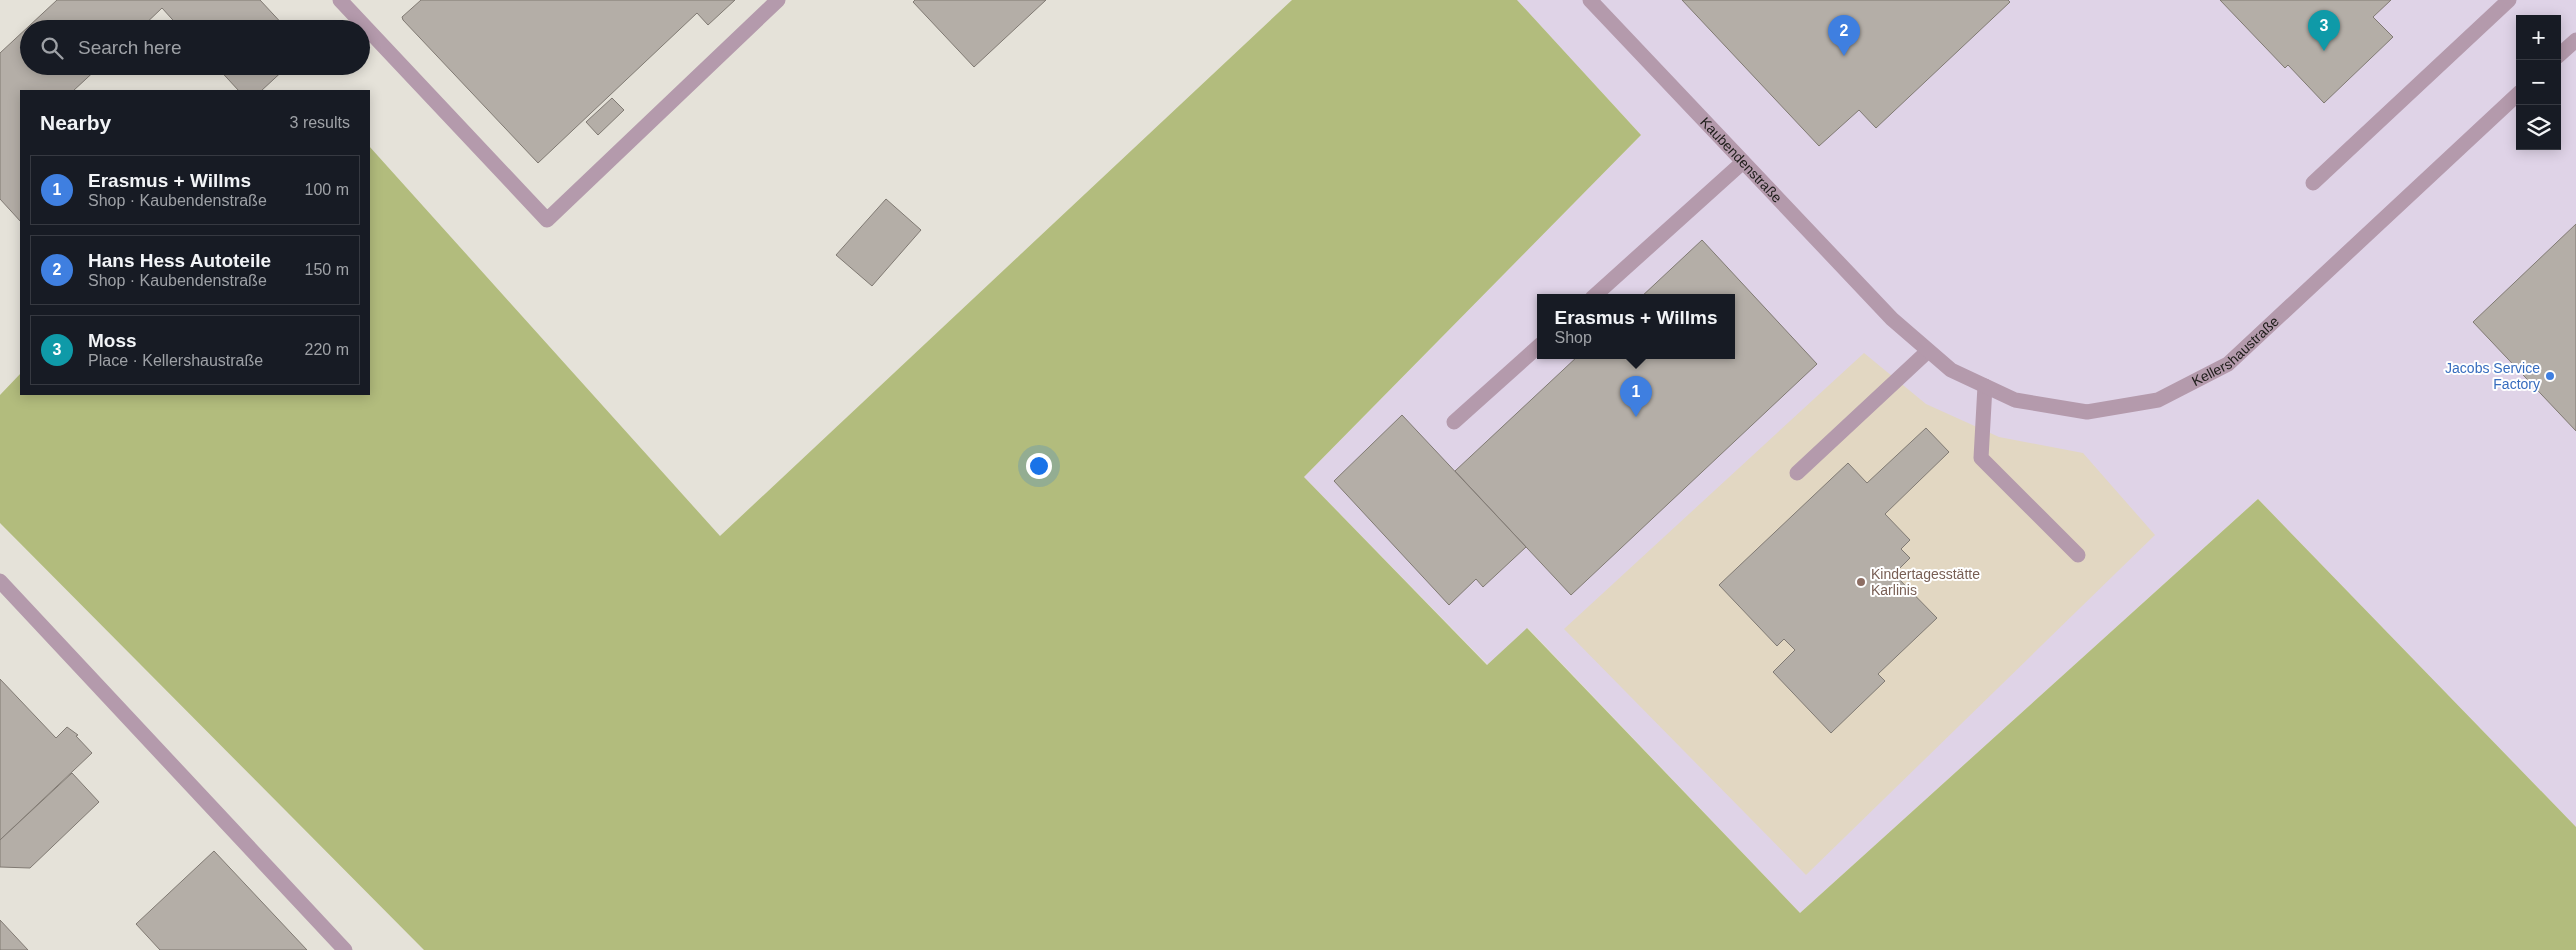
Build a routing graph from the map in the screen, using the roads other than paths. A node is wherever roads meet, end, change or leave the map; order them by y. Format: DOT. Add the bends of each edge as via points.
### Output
graph roads {
  1 [pos="340,0"];
  2 [pos="778,0"];
  3 [pos="1590,0"];
  4 [pos="2509,0"];
  5 [pos="359,20"];
  6 [pos="370,32"];
  7 [pos="2576,40"];
  8 [pos="2561,54"];
  9 [pos="2516,96"];
  10 [pos="1743,162"];
  11 [pos="2313,183"];
  12 [pos="1596,294"];
  13 [pos="1892,319"];
  14 [pos="1537,348"];
  15 [pos="1928,351"];
  16 [pos="1984,386"];
  17 [pos="1454,422"];
  18 [pos="1797,473"];
  19 [pos="2078,555"];
  20 [pos="0,581"];
  21 [pos="345,950"];
  1 -- 5 [label="street"];
  2 -- 6 [label="street" via="547,220"];
  3 -- 10 [label="street, Kaubendenstraße"];
  4 -- 11 [label="street"];
  7 -- 8 [label="street"];
  9 -- 16 [label="street, Kellershaustraße" via="2228,364 2158,400 2086,412 2015,400"];
  10 -- 12 [label="street"];
  10 -- 13 [label="street, Kaubendenstraße"];
  13 -- 15 [label="street, Kellershaustraße"];
  14 -- 17 [label="street"];
  15 -- 16 [label="street, Kellershaustraße" via="1951,370"];
  15 -- 18 [label="street"];
  16 -- 19 [label="street" via="1981,458"];
  20 -- 21 [label="street"];
}
